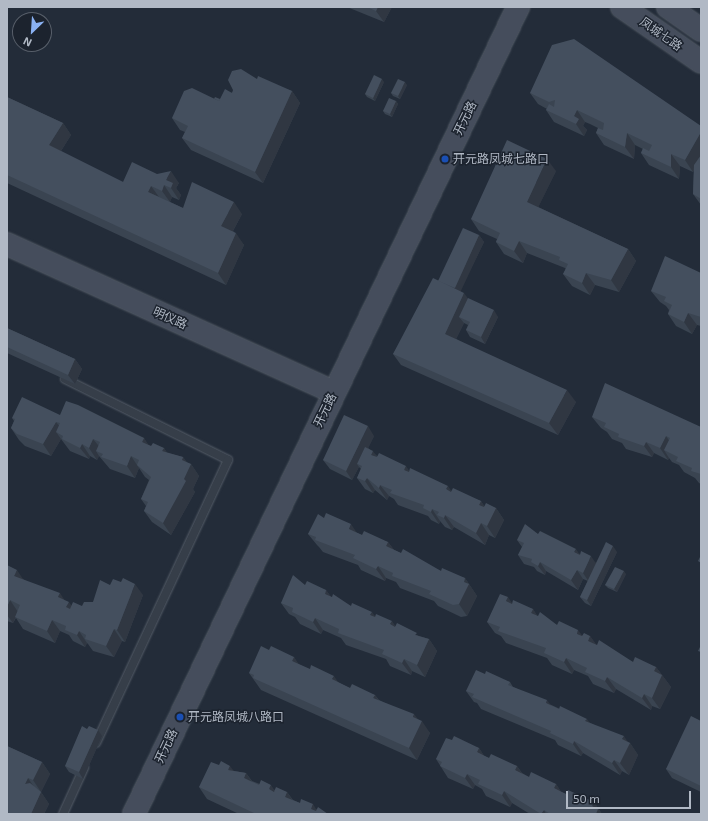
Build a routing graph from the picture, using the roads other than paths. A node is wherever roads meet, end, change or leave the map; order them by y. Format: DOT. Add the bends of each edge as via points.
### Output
graph roads {
  1 [pos="518,7"];
  2 [pos="622,7"];
  3 [pos="668,7"];
  4 [pos="701,30"];
  5 [pos="701,62"];
  6 [pos="7,244"];
  7 [pos="57,375"];
  8 [pos="334,392"];
  9 [pos="63,814"];
  10 [pos="134,814"];
  1 -- 8 [label="street, 开元路"];
  2 -- 5 [label="street, 凤城七路"];
  3 -- 4 [label="street"];
  6 -- 8 [label="street, 明仪路"];
  7 -- 9 [label="lane" via="228,460"];
  8 -- 10 [label="street, 开元路"];
}
